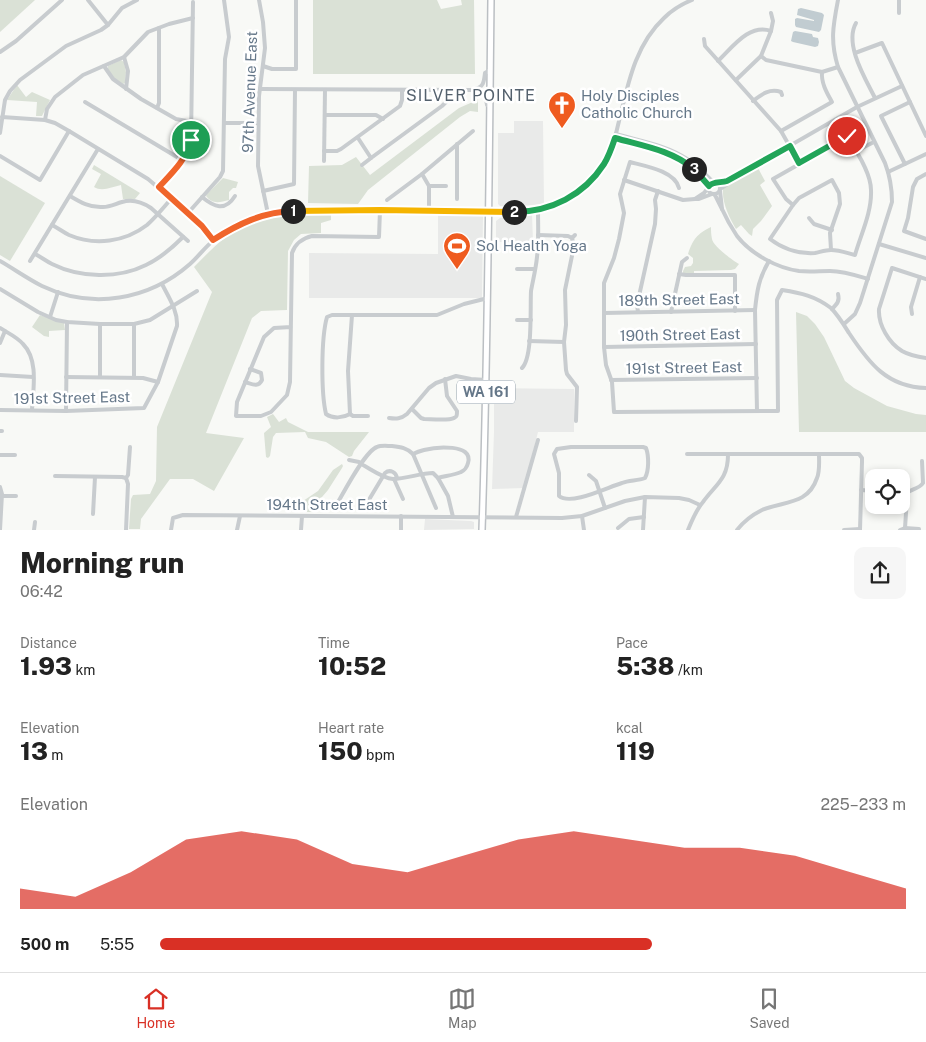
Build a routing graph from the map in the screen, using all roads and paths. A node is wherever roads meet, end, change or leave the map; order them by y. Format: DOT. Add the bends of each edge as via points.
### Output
graph roads {
  1 [pos="62,0"];
  2 [pos="88,0"];
  3 [pos="137,0"];
  4 [pos="224,0"];
  5 [pos="259,0"];
  6 [pos="296,0"];
  7 [pos="491,0"];
  8 [pos="838,0"];
  9 [pos="899,0"];
  10 [pos="690,1"];
  11 [pos="193,2"];
  12 [pos="771,13"];
  13 [pos="899,13"];
  14 [pos="193,18"];
  15 [pos="856,23"];
  16 [pos="108,25"];
  17 [pos="160,28"];
  18 [pos="771,31"];
  19 [pos="704,39"];
  20 [pos="0,52"];
  21 [pos="855,53"];
  22 [pos="761,56"];
  23 [pos="124,57"];
  24 [pos="718,61"];
  25 [pos="104,66"];
  26 [pos="263,66"];
  27 [pos="838,67"];
  28 [pos="490,70"];
  29 [pos="822,72"];
  30 [pos="736,80"];
  31 [pos="902,86"];
  32 [pos="126,89"];
  33 [pos="260,89"];
  34 [pos="295,90"];
  35 [pos="325,90"];
  36 [pos="402,90"];
  37 [pos="452,90"];
  38 [pos="473,90"];
  39 [pos="782,95"];
  40 [pos="875,98"];
  41 [pos="753,100"];
  42 [pos="84,102"];
  43 [pos="910,102"];
  44 [pos="490,106"];
  45 [pos="857,107"];
  46 [pos="156,108"];
  47 [pos="325,115"];
  48 [pos="2,117"];
  49 [pos="383,119"];
  50 [pos="45,120"];
  51 [pos="192,122"];
  52 [pos="225,123"];
  53 [pos="258,123"];
  54 [pos="69,131"];
  55 [pos="473,131"];
  56 [pos="781,132"];
  57 [pos="0,133"];
  58 [pos="615,136"];
  59 [pos="926,136"];
  60 [pos="358,138"];
  61 [pos="874,142"];
  62 [pos="457,144"];
  63 [pos="790,146"];
  64 [pos="98,149"];
  65 [pos="324,150"];
  66 [pos="856,151"];
  67 [pos="926,154"];
  68 [pos="0,156"];
  69 [pos="371,158"];
  70 [pos="182,160"];
  71 [pos="324,160"];
  72 [pos="799,163"];
  73 [pos="905,164"];
  74 [pos="362,165"];
  75 [pos="888,172"];
  76 [pos="422,174"];
  77 [pos="926,174"];
  78 [pos="732,179"];
  79 [pos="624,180"];
  80 [pos="715,182"];
  81 [pos="429,186"];
  82 [pos="446,186"];
  83 [pos="159,187"];
  84 [pos="708,187"];
  85 [pos="679,188"];
  86 [pos="720,190"];
  87 [pos="264,191"];
  88 [pos="658,191"];
  89 [pos="713,194"];
  90 [pos="70,196"];
  91 [pos="235,196"];
  92 [pos="202,197"];
  93 [pos="171,199"];
  94 [pos="695,199"];
  95 [pos="387,200"];
  96 [pos="458,200"];
  97 [pos="792,205"];
  98 [pos="722,208"];
  99 [pos="380,210"];
  100 [pos="429,210"];
  101 [pos="538,210"];
  102 [pos="488,211"];
  103 [pos="188,213"];
  104 [pos="158,214"];
  105 [pos="268,214"];
  106 [pos="809,218"];
  107 [pos="52,225"];
  108 [pos="832,230"];
  109 [pos="183,236"];
  110 [pos="538,236"];
  111 [pos="926,239"];
  112 [pos="213,240"];
  113 [pos="188,241"];
  114 [pos="879,244"];
  115 [pos="831,250"];
  116 [pos="35,254"];
  117 [pos="687,258"];
  118 [pos="926,258"];
  119 [pos="0,261"];
  120 [pos="30,261"];
  121 [pos="769,261"];
  122 [pos="517,269"];
  123 [pos="535,269"];
  124 [pos="679,274"];
  125 [pos="920,277"];
  126 [pos="868,278"];
  127 [pos="926,278"];
  128 [pos="162,284"];
  129 [pos="0,289"];
  130 [pos="197,291"];
  131 [pos="58,292"];
  132 [pos="838,294"];
  133 [pos="488,298"];
  134 [pos="173,306"];
  135 [pos="832,309"];
  136 [pos="755,310"];
  137 [pos="735,311"];
  138 [pos="638,312"];
  139 [pos="671,312"];
  140 [pos="604,313"];
  141 [pos="912,314"];
  142 [pos="352,315"];
  143 [pos="50,317"];
  144 [pos="517,320"];
  145 [pos="531,320"];
  146 [pos="67,322"];
  147 [pos="100,324"];
  148 [pos="134,324"];
  149 [pos="844,324"];
  150 [pos="290,327"];
  151 [pos="0,328"];
  152 [pos="4,331"];
  153 [pos="529,341"];
  154 [pos="0,342"];
  155 [pos="564,342"];
  156 [pos="756,344"];
  157 [pos="604,347"];
  158 [pos="926,358"];
  159 [pos="522,368"];
  160 [pos="250,369"];
  161 [pos="0,375"];
  162 [pos="33,377"];
  163 [pos="66,377"];
  164 [pos="100,377"];
  165 [pos="134,377"];
  166 [pos="756,378"];
  167 [pos="445,379"];
  168 [pos="486,380"];
  169 [pos="611,380"];
  170 [pos="158,382"];
  171 [pos="245,382"];
  172 [pos="926,388"];
  173 [pos="412,409"];
  174 [pos="0,410"];
  175 [pos="32,410"];
  176 [pos="66,411"];
  177 [pos="757,411"];
  178 [pos="350,414"];
  179 [pos="368,416"];
  180 [pos="389,418"];
  181 [pos="576,421"];
  182 [pos="538,440"];
  183 [pos="130,447"];
  184 [pos="413,454"];
  185 [pos="687,454"];
  186 [pos="728,454"];
  187 [pos="819,454"];
  188 [pos="0,455"];
  189 [pos="15,455"];
  190 [pos="349,460"];
  191 [pos="922,461"];
  192 [pos="361,464"];
  193 [pos="421,473"];
  194 [pos="590,475"];
  195 [pos="55,476"];
  196 [pos="383,476"];
  197 [pos="95,477"];
  198 [pos="126,478"];
  199 [pos="395,478"];
  200 [pos="438,478"];
  201 [pos="0,486"];
  202 [pos="861,490"];
  203 [pos="865,490"];
  204 [pos="910,490"];
  205 [pos="599,491"];
  206 [pos="2,496"];
  207 [pos="16,496"];
  208 [pos="645,498"];
  209 [pos="403,499"];
  210 [pos="367,503"];
  211 [pos="337,504"];
  212 [pos="700,506"];
  213 [pos="436,508"];
  214 [pos="605,508"];
  215 [pos="93,514"];
  216 [pos="906,514"];
  217 [pos="240,516"];
  218 [pos="302,516"];
  219 [pos="401,516"];
  220 [pos="582,516"];
  221 [pos="453,517"];
  222 [pos="482,517"];
  223 [pos="516,517"];
  224 [pos="644,517"];
  225 [pos="35,522"];
  226 [pos="618,528"];
  227 [pos="905,528"];
  228 [pos="860,529"];
  229 [pos="919,529"];
  230 [pos="0,530"];
  231 [pos="34,530"];
  232 [pos="126,530"];
  233 [pos="170,530"];
  234 [pos="238,530"];
  235 [pos="301,530"];
  236 [pos="401,530"];
  237 [pos="482,530"];
  238 [pos="584,530"];
  239 [pos="644,530"];
  240 [pos="688,530"];
  241 [pos="737,530"];
  242 [pos="844,530"];
  243 [pos="900,530"];
  1 -- 20 [label="street"];
  2 -- 16 [label="street"];
  3 -- 16 [label="street" via="122,8"];
  4 -- 52 [label="street" via="229,38 225,60"];
  5 -- 26 [label="street, 97th Avenue East" via="264,35"];
  6 -- 26 [label="street" via="296,69"];
  7 -- 28 [label="main road, WA 161"];
  8 -- 27 [label="street" via="832,32"];
  9 -- 13 [label="street"];
  10 -- 58 [label="street" via="670,12 655,26 641,47"];
  11 -- 14 [label="street"];
  12 -- 18 [label="street"];
  14 -- 17 [label="street"];
  14 -- 51 [label="street"];
  15 -- 21 [label="street" via="852,29"];
  16 -- 48 [label="street" via="66,46 20,80 5,100"];
  17 -- 23 [label="street" via="148,32"];
  17 -- 46 [label="street" via="159,103"];
  18 -- 22 [label="street"];
  18 -- 24 [label="street" via="752,31"];
  19 -- 24 [label="street" via="705,46"];
  21 -- 31 [label="street" via="882,43"];
  21 -- 40 [label="street"];
  22 -- 29 [label="street" via="766,60"];
  22 -- 30 [label="street"];
  23 -- 25 [label="street"];
  23 -- 32 [label="street" via="128,71"];
  24 -- 30 [label="street"];
  25 -- 32 [label="street"];
  25 -- 50 [label="street" via="84,75 56,96"];
  26 -- 33 [label="street, 97th Avenue East"];
  27 -- 29 [label="street"];
  27 -- 45 [label="street"];
  28 -- 38 [label="street" via="485,73 483,85"];
  28 -- 44 [label="main road, WA 161"];
  29 -- 56 [label="street" via="824,86 832,102"];
  30 -- 41 [label="street"];
  31 -- 40 [label="street"];
  31 -- 43 [label="street"];
  32 -- 46 [label="street"];
  33 -- 34 [label="street"];
  33 -- 53 [label="street, 97th Avenue East"];
  34 -- 35 [label="street"];
  34 -- 87 [label="street" via="294,184"];
  35 -- 36 [label="street"];
  35 -- 47 [label="street"];
  36 -- 37 [label="street"];
  36 -- 49 [label="street" via="400,106"];
  37 -- 38 [label="street"];
  37 -- 69 [label="street" via="442,106"];
  38 -- 44 [label="street" via="485,94"];
  39 -- 41 [label="street" via="771,90"];
  40 -- 45 [label="street"];
  41 -- 56 [label="street"];
  42 -- 70 [label="street"];
  43 -- 59 [label="street"];
  43 -- 73 [label="street" via="882,116"];
  44 -- 102 [label="main road, WA 161"];
  45 -- 61 [label="street"];
  45 -- 63 [label="street"];
  46 -- 51 [label="street" via="176,119"];
  47 -- 49 [label="street" via="376,115"];
  47 -- 65 [label="street"];
  48 -- 50 [label="street"];
  48 -- 57 [label="street"];
  49 -- 60 [label="street"];
  50 -- 54 [label="street"];
  51 -- 70 [label="street" via="190,146"];
  52 -- 53 [label="street"];
  52 -- 92 [label="street" via="223,171"];
  53 -- 87 [label="street, 97th Avenue East" via="258,166"];
  54 -- 64 [label="street"];
  54 -- 68 [label="street" via="40,180"];
  55 -- 62 [label="street"];
  56 -- 63 [label="street"];
  58 -- 80 [label="street" via="678,153"];
  58 -- 84 [label="street" via="676,156 694,169"];
  58 -- 101 [label="street" via="605,163 590,182 561,202"];
  60 -- 65 [label="street" via="338,150"];
  60 -- 69 [label="street"];
  61 -- 66 [label="street"];
  61 -- 75 [label="street"];
  62 -- 76 [label="street"];
  62 -- 96 [label="street"];
  63 -- 72 [label="street"];
  63 -- 78 [label="street"];
  64 -- 83 [label="street"];
  64 -- 90 [label="street"];
  65 -- 71 [label="street"];
  66 -- 72 [label="street" via="847,136"];
  66 -- 115 [label="street" via="869,178 869,212 855,254"];
  67 -- 73 [label="street"];
  69 -- 74 [label="street"];
  70 -- 83 [label="street"];
  72 -- 97 [label="street" via="774,178"];
  73 -- 75 [label="street"];
  75 -- 114 [label="street" via="892,202"];
  76 -- 81 [label="street"];
  76 -- 95 [label="street"];
  77 -- 111 [label="street" via="917,179 913,187 904,232"];
  78 -- 80 [label="street"];
  78 -- 86 [label="street"];
  79 -- 85 [label="street" via="630,162 668,174 678,182"];
  79 -- 88 [label="street"];
  79 -- 140 [label="street" via="620,194 624,213 614,258 604,283"];
  80 -- 84 [label="street"];
  80 -- 86 [label="street" via="720,185"];
  81 -- 82 [label="street"];
  81 -- 100 [label="street"];
  83 -- 93 [label="street"];
  84 -- 89 [label="street"];
  84 -- 94 [label="street"];
  86 -- 89 [label="street"];
  86 -- 98 [label="street"];
  87 -- 105 [label="street, 97th Avenue East"];
  88 -- 94 [label="street" via="683,200"];
  88 -- 138 [label="street"];
  89 -- 94 [label="street"];
  89 -- 98 [label="street"];
  90 -- 104 [label="street" via="85,205 98,207 134,201 146,204"];
  90 -- 107 [label="street"];
  91 -- 92 [label="street" via="230,203 220,206 212,205"];
  92 -- 103 [label="street"];
  93 -- 103 [label="street"];
  93 -- 104 [label="street"];
  97 -- 108 [label="street" via="832,180 839,193 840,204"];
  97 -- 115 [label="street" via="770,239 786,249 801,252"];
  98 -- 121 [label="street" via="737,236"];
  99 -- 100 [label="street"];
  99 -- 105 [label="street"];
  99 -- 150 [label="street" via="379,237 312,236 296,245 292,254"];
  100 -- 102 [label="street"];
  101 -- 102 [label="street"];
  101 -- 110 [label="street"];
  102 -- 133 [label="main road, WA 161"];
  103 -- 112 [label="street"];
  104 -- 107 [label="street" via="138,231 107,241 78,238"];
  104 -- 109 [label="street"];
  105 -- 112 [label="street" via="240,224"];
  106 -- 108 [label="street" via="814,224"];
  107 -- 116 [label="street"];
  108 -- 115 [label="street"];
  109 -- 113 [label="street"];
  109 -- 116 [label="street" via="171,249 148,264 113,274 74,272"];
  110 -- 123 [label="street"];
  110 -- 155 [label="street" via="574,236 565,290"];
  112 -- 128 [label="street" via="181,272"];
  114 -- 118 [label="street"];
  114 -- 126 [label="street"];
  116 -- 120 [label="street"];
  117 -- 124 [label="street" via="682,262"];
  119 -- 131 [label="street"];
  121 -- 126 [label="street" via="800,271 832,271"];
  121 -- 136 [label="street" via="760,280"];
  122 -- 123 [label="street"];
  123 -- 145 [label="street"];
  124 -- 137 [label="street" via="735,275"];
  124 -- 139 [label="street"];
  125 -- 127 [label="street"];
  125 -- 141 [label="street"];
  125 -- 158 [label="street" via="892,268 879,316 887,336 901,350"];
  126 -- 149 [label="street" via="855,314"];
  128 -- 131 [label="street" via="140,293 112,298 83,298"];
  128 -- 134 [label="street"];
  129 -- 143 [label="street"];
  130 -- 134 [label="street"];
  131 -- 143 [label="street"];
  132 -- 135 [label="street" via="838,302"];
  133 -- 142 [label="street" via="437,315"];
  133 -- 168 [label="main road, WA 161"];
  134 -- 148 [label="street" via="150,320"];
  134 -- 170 [label="street" via="177,326"];
  135 -- 149 [label="street"];
  135 -- 177 [label="street" via="803,293 782,290 777,300 778,411"];
  136 -- 137 [label="street, 189th Street East"];
  136 -- 156 [label="street"];
  137 -- 139 [label="street, 189th Street East"];
  138 -- 139 [label="street, 189th Street East"];
  138 -- 140 [label="street, 189th Street East"];
  140 -- 157 [label="street"];
  142 -- 178 [label="street" via="348,371"];
  142 -- 178 [label="street" via="327,317 323,375 328,416 345,417"];
  143 -- 146 [label="street"];
  144 -- 145 [label="street"];
  145 -- 153 [label="street"];
  146 -- 147 [label="street"];
  146 -- 163 [label="street"];
  147 -- 148 [label="street"];
  147 -- 164 [label="street"];
  148 -- 165 [label="street"];
  149 -- 172 [label="street" via="867,360 879,372 905,385"];
  150 -- 160 [label="street" via="274,328 264,337"];
  150 -- 171 [label="street" via="287,395 271,412 260,416 236,416 236,406"];
  151 -- 152 [label="street"];
  152 -- 154 [label="street"];
  152 -- 162 [label="street" via="22,342 31,356"];
  153 -- 155 [label="street"];
  153 -- 159 [label="street"];
  155 -- 181 [label="street" via="567,374 577,387"];
  156 -- 157 [label="street, 190th Street East"];
  156 -- 166 [label="street"];
  157 -- 169 [label="street"];
  160 -- 171 [label="street"];
  160 -- 171 [label="street" via="261,373 262,380 257,386"];
  161 -- 162 [label="street"];
  162 -- 175 [label="street"];
  163 -- 164 [label="street"];
  163 -- 176 [label="street"];
  164 -- 165 [label="street"];
  165 -- 170 [label="street"];
  166 -- 169 [label="street, 191st Street East"];
  166 -- 177 [label="street"];
  167 -- 168 [label="street" via="459,376"];
  167 -- 173 [label="street" via="431,386"];
  167 -- 173 [label="street" via="447,396 457,411 455,418 424,419"];
  168 -- 222 [label="main road, WA 161"];
  169 -- 177 [label="street" via="614,412"];
  170 -- 176 [label="street, 191st Street East" via="144,408"];
  173 -- 180 [label="street" via="403,417"];
  174 -- 175 [label="street, 191st Street East"];
  175 -- 176 [label="street, 191st Street East"];
  178 -- 179 [label="street"];
  182 -- 223 [label="street"];
  183 -- 198 [label="street"];
  184 -- 192 [label="street" via="400,447 380,446 374,448"];
  184 -- 193 [label="street"];
  184 -- 200 [label="street" via="429,449 464,450 468,460 465,469"];
  185 -- 186 [label="street"];
  186 -- 187 [label="street"];
  186 -- 212 [label="street" via="723,476"];
  187 -- 202 [label="street" via="861,456"];
  187 -- 241 [label="street" via="818,476 809,493 748,518"];
  188 -- 189 [label="street"];
  190 -- 192 [label="street"];
  191 -- 204 [label="street" via="923,484"];
  192 -- 196 [label="street"];
  192 -- 211 [label="street"];
  193 -- 199 [label="street"];
  193 -- 200 [label="street" via="433,473"];
  193 -- 213 [label="street"];
  194 -- 205 [label="street"];
  195 -- 197 [label="street"];
  196 -- 199 [label="street"];
  196 -- 210 [label="street"];
  197 -- 198 [label="street"];
  197 -- 215 [label="street"];
  198 -- 232 [label="street"];
  199 -- 209 [label="street"];
  200 -- 221 [label="street" via="448,496"];
  201 -- 206 [label="street"];
  202 -- 203 [label="street"];
  202 -- 228 [label="street"];
  205 -- 205 [label="street" via="646,478 648,453 645,447 555,450 559,496 566,500"];
  205 -- 214 [label="street"];
  206 -- 207 [label="street"];
  206 -- 230 [label="street"];
  208 -- 212 [label="street, 194th Street East" via="679,498"];
  208 -- 214 [label="street, 194th Street East"];
  208 -- 224 [label="street"];
  212 -- 240 [label="street"];
  214 -- 220 [label="street, 194th Street East"];
  216 -- 227 [label="street"];
  217 -- 218 [label="street, 194th Street East"];
  217 -- 233 [label="street, 194th Street East" via="183,515 173,518"];
  217 -- 234 [label="street"];
  218 -- 219 [label="street, 194th Street East"];
  218 -- 235 [label="street"];
  219 -- 221 [label="street, 194th Street East"];
  219 -- 236 [label="street"];
  220 -- 223 [label="street, 194th Street East"];
  220 -- 238 [label="street"];
  221 -- 222 [label="street, 194th Street East"];
  222 -- 223 [label="street, 194th Street East"];
  222 -- 237 [label="main road, WA 161"];
  224 -- 226 [label="street" via="629,519"];
  224 -- 239 [label="street"];
  225 -- 231 [label="street"];
  227 -- 229 [label="street"];
  227 -- 243 [label="street"];
  228 -- 242 [label="street"];
}
